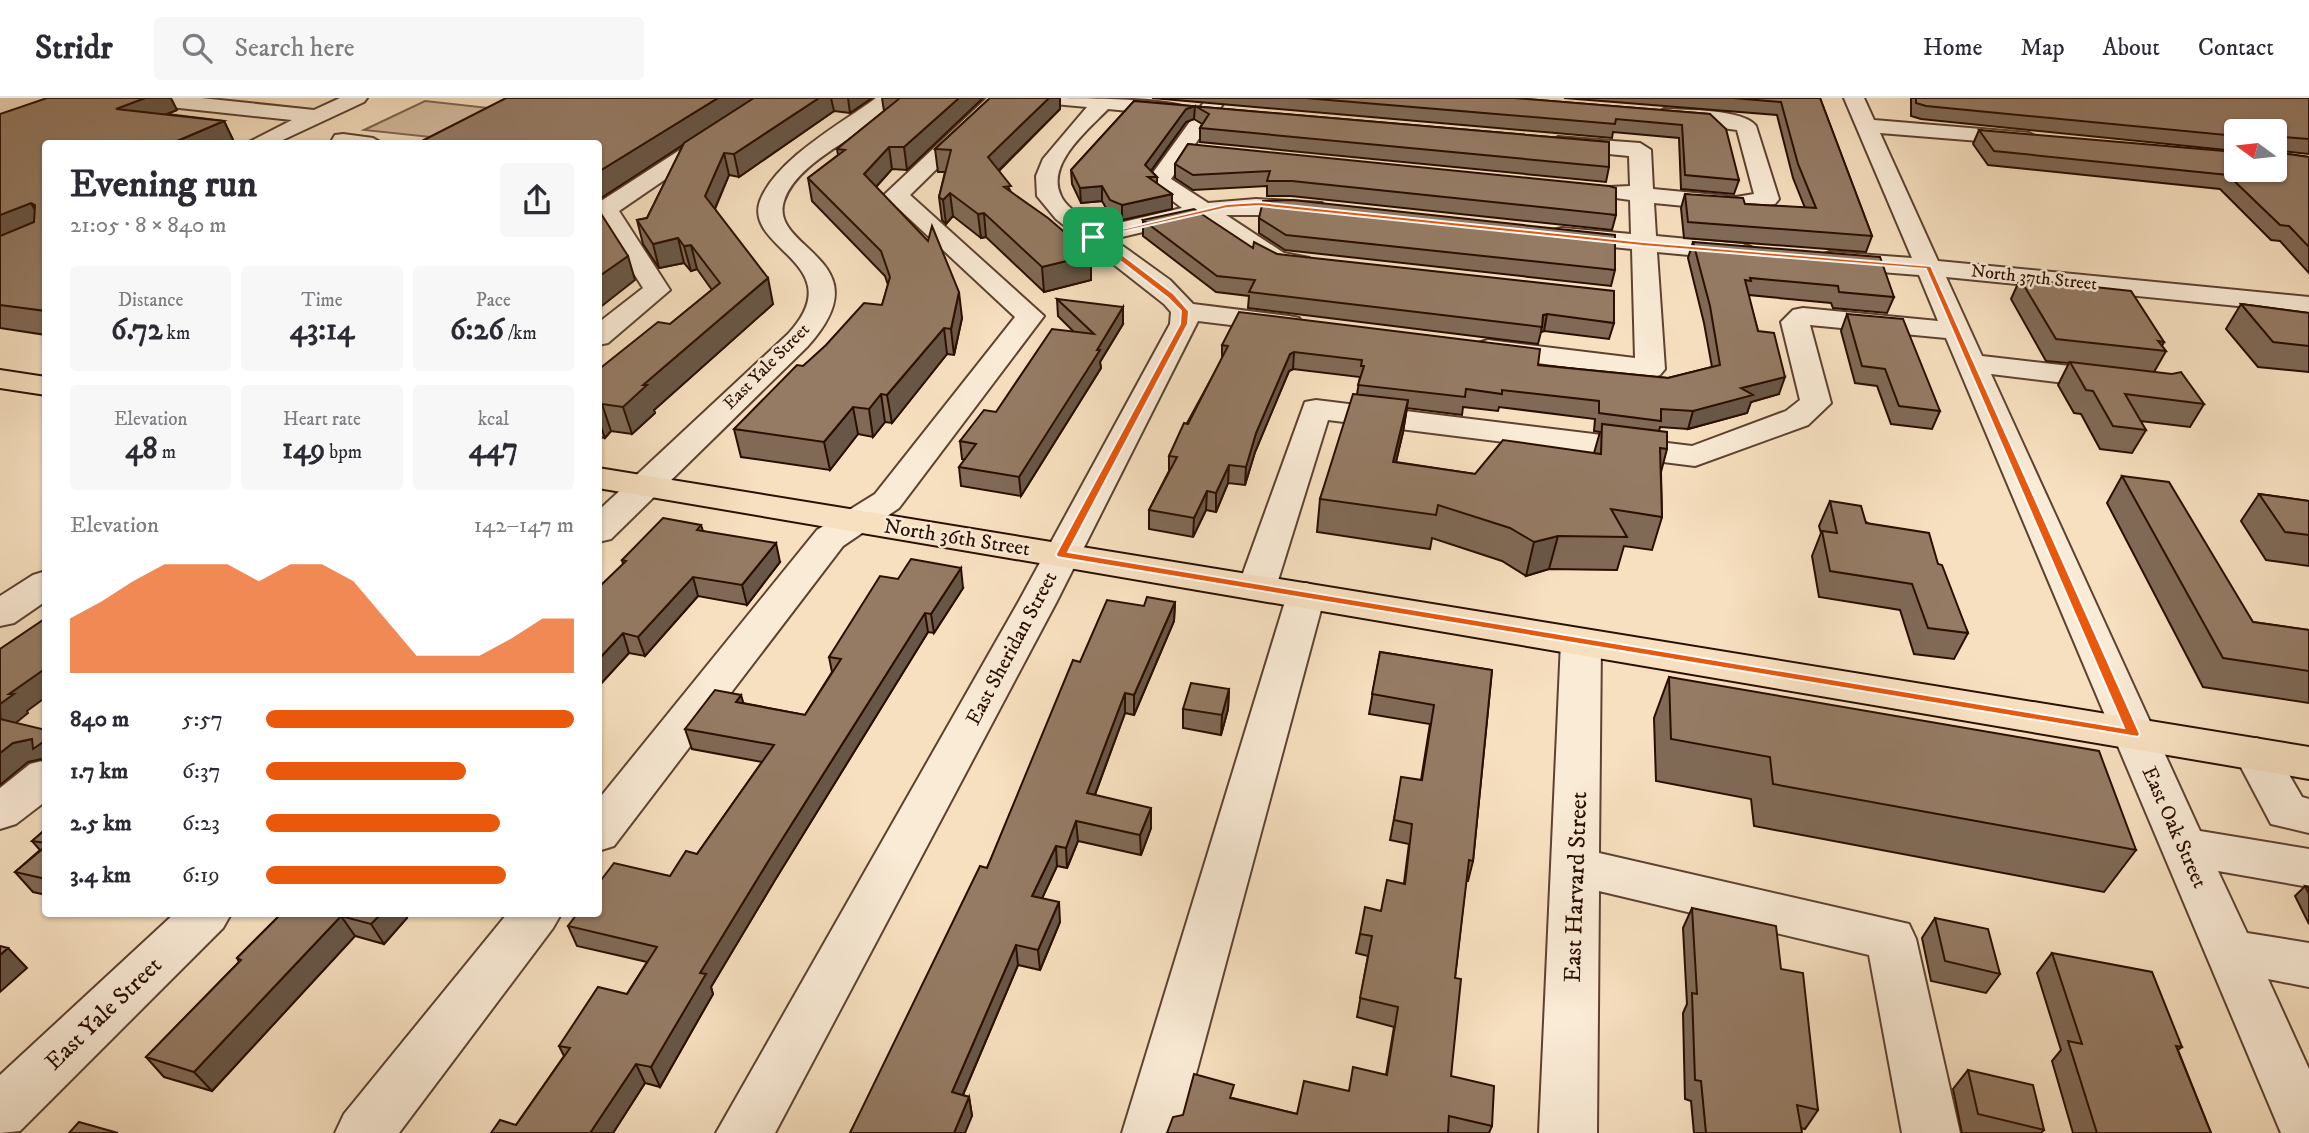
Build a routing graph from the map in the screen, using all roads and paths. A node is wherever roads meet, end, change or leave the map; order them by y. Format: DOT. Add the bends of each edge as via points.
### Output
graph roads {
  1 [pos="142,98"];
  2 [pos="357,98"];
  3 [pos="774,98"];
  4 [pos="889,98"];
  5 [pos="999,98"];
  6 [pos="1054,98"];
  7 [pos="1854,98"];
  8 [pos="1105,100"];
  9 [pos="212,101"];
  10 [pos="1219,108"];
  11 [pos="1647,113"];
  12 [pos="317,116"];
  13 [pos="1866,126"];
  14 [pos="264,140"];
  15 [pos="1532,140"];
  16 [pos="2047,141"];
  17 [pos="1180,149"];
  18 [pos="1207,152"];
  19 [pos="1602,190"];
  20 [pos="1641,194"];
  21 [pos="1333,210"];
  22 [pos="1200,211"];
  23 [pos="1541,233"];
  24 [pos="1093,237"];
  25 [pos="1643,244"];
  26 [pos="1767,254"];
  27 [pos="1807,258"];
  28 [pos="1318,265"];
  29 [pos="1929,267"];
  30 [pos="1618,297"];
  31 [pos="1648,301"];
  32 [pos="2309,305"];
  33 [pos="1185,311"];
  34 [pos="1322,328"];
  35 [pos="602,334"];
  36 [pos="1458,345"];
  37 [pos="1963,347"];
  38 [pos="0,379"];
  39 [pos="2146,384"];
  40 [pos="42,385"];
  41 [pos="602,479"];
  42 [pos="645,486"];
  43 [pos="856,521"];
  44 [pos="602,527"];
  45 [pos="1061,554"];
  46 [pos="42,586"];
  47 [pos="1257,587"];
  48 [pos="1306,595"];
  49 [pos="0,614"];
  50 [pos="1581,642"];
  51 [pos="2133,734"];
  52 [pos="2256,754"];
  53 [pos="2309,762"];
  54 [pos="42,779"];
  55 [pos="0,812"];
  56 [pos="2298,814"];
  57 [pos="602,828"];
  58 [pos="2183,846"];
  59 [pos="2309,853"];
  60 [pos="1575,867"];
  61 [pos="2309,868"];
  62 [pos="203,917"];
  63 [pos="534,917"];
  64 [pos="2230,951"];
  65 [pos="2309,965"];
  66 [pos="2302,1103"];
  67 [pos="0,1112"];
  68 [pos="364,1133"];
  69 [pos="745,1133"];
  70 [pos="1151,1133"];
  71 [pos="1568,1133"];
  72 [pos="1931,1133"];
  1 -- 9 [label="street"];
  2 -- 12 [label="street"];
  3 -- 35 [label="street" via="606,209 657,290"];
  4 -- 42 [label="street, East Yale Street" via="782,181 770,205 773,219 820,281 818,313"];
  5 -- 43 [label="street" via="896,195 1030,316 887,501"];
  6 -- 8 [label="street"];
  7 -- 13 [label="street, East Oak Street"];
  8 -- 10 [label="street"];
  8 -- 24 [label="street" via="1059,151 1046,180 1056,206"];
  9 -- 12 [label="street"];
  10 -- 17 [label="street"];
  11 -- 20 [label="street" via="1746,125 1767,199 1736,204"];
  12 -- 14 [label="street"];
  13 -- 16 [label="street"];
  13 -- 29 [label="street, East Oak Street"];
  15 -- 20 [label="street" via="1640,150"];
  17 -- 18 [label="street"];
  17 -- 22 [label="street" via="1158,181"];
  19 -- 20 [label="street"];
  20 -- 25 [label="street"];
  21 -- 22 [label="street" via="1259,204"];
  22 -- 24 [label="street"];
  22 -- 28 [label="street" via="1277,260"];
  23 -- 25 [label="street"];
  24 -- 33 [label="street"];
  25 -- 26 [label="street"];
  25 -- 31 [label="street"];
  27 -- 29 [label="street, North 37th Street"];
  29 -- 32 [label="street, North 37th Street"];
  29 -- 37 [label="street, East Oak Street"];
  30 -- 31 [label="street"];
  31 -- 36 [label="street" via="1650,369"];
  33 -- 34 [label="street"];
  33 -- 45 [label="street, East Sheridan Street" via="1179,336"];
  37 -- 39 [label="street"];
  37 -- 47 [label="street" via="1803,316 1795,322 1816,403 1797,418 1695,456 1316,409"];
  37 -- 51 [label="street, East Oak Street"];
  38 -- 40 [label="main road"];
  41 -- 42 [label="main road, North 36th Street"];
  42 -- 43 [label="main road, North 36th Street"];
  42 -- 44 [label="street, East Yale Street"];
  43 -- 45 [label="main road, North 36th Street"];
  43 -- 57 [label="street" via="830,538"];
  45 -- 47 [label="main road, North 36th Street"];
  45 -- 69 [label="street, East Sheridan Street"];
  46 -- 49 [label="street"];
  47 -- 48 [label="main road, North 36th Street"];
  48 -- 50 [label="main road, North 36th Street"];
  48 -- 70 [label="street"];
  50 -- 51 [label="main road, North 36th Street"];
  50 -- 60 [label="street, East Harvard Street"];
  51 -- 52 [label="main road, North 36th Street"];
  51 -- 58 [label="street, East Oak Street"];
  52 -- 53 [label="main road, North 36th Street"];
  52 -- 56 [label="street"];
  54 -- 55 [label="street"];
  56 -- 59 [label="street"];
  58 -- 61 [label="street"];
  58 -- 64 [label="street, East Oak Street"];
  60 -- 71 [label="street, East Harvard Street"];
  60 -- 72 [label="street" via="1891,939"];
  62 -- 67 [label="street, East Yale Street"];
  63 -- 68 [label="street"];
  64 -- 65 [label="street"];
  64 -- 66 [label="street, East Oak Street"];
}
